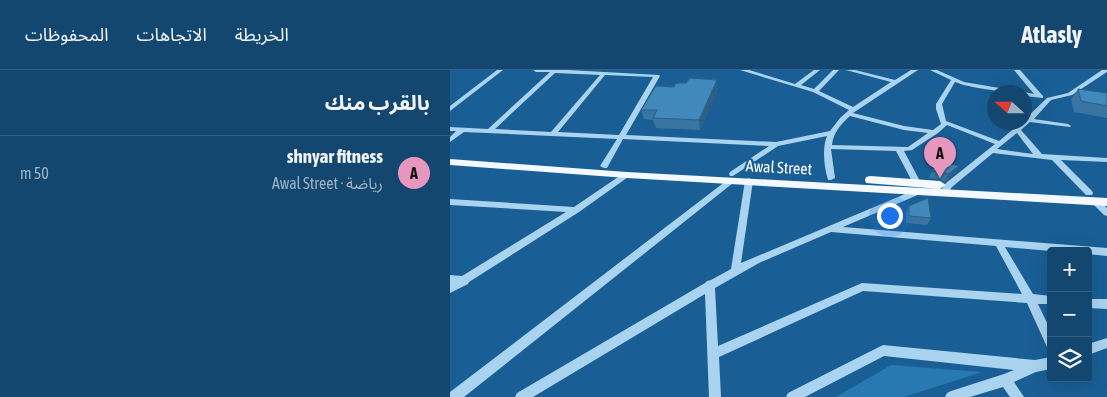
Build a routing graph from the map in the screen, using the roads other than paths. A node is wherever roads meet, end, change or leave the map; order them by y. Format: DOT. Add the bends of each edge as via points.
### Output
graph roads {
  1 [pos="500,70"];
  2 [pos="536,70"];
  3 [pos="743,70"];
  4 [pos="817,70"];
  5 [pos="836,70"];
  6 [pos="849,70"];
  7 [pos="915,70"];
  8 [pos="933,70"];
  9 [pos="1017,70"];
  10 [pos="1103,70"];
  11 [pos="554,71"];
  12 [pos="607,72"];
  13 [pos="954,80"];
  14 [pos="897,82"];
  15 [pos="797,85"];
  16 [pos="987,86"];
  17 [pos="815,90"];
  18 [pos="1070,94"];
  19 [pos="1079,95"];
  20 [pos="1032,96"];
  21 [pos="1040,97"];
  22 [pos="1049,99"];
  23 [pos="450,109"];
  24 [pos="852,112"];
  25 [pos="1032,117"];
  26 [pos="1032,120"];
  27 [pos="944,122"];
  28 [pos="1068,126"];
  29 [pos="450,128"];
  30 [pos="462,130"];
  31 [pos="1018,130"];
  32 [pos="489,131"];
  33 [pos="936,132"];
  34 [pos="831,133"];
  35 [pos="553,134"];
  36 [pos="622,138"];
  37 [pos="450,140"];
  38 [pos="776,144"];
  39 [pos="1000,144"];
  40 [pos="828,147"];
  41 [pos="899,149"];
  42 [pos="992,151"];
  43 [pos="450,156"];
  44 [pos="1040,157"];
  45 [pos="1054,158"];
  46 [pos="1107,160"];
  47 [pos="450,162"];
  48 [pos="604,166"];
  49 [pos="628,175"];
  50 [pos="732,177"];
  51 [pos="831,178"];
  52 [pos="749,181"];
  53 [pos="917,188"];
  54 [pos="946,189"];
  55 [pos="1107,194"];
  56 [pos="1097,199"];
  57 [pos="450,202"];
  58 [pos="576,210"];
  59 [pos="1107,213"];
  60 [pos="832,229"];
  61 [pos="999,244"];
  62 [pos="1107,252"];
  63 [pos="735,270"];
  64 [pos="450,279"];
  65 [pos="465,281"];
  66 [pos="710,284"];
  67 [pos="450,289"];
  68 [pos="1030,298"];
  69 [pos="1047,300"];
  70 [pos="1092,303"];
  71 [pos="1107,304"];
  72 [pos="1048,337"];
  73 [pos="1107,344"];
  74 [pos="1092,349"];
  75 [pos="714,354"];
  76 [pos="1047,364"];
  77 [pos="1035,366"];
  78 [pos="1005,380"];
  79 [pos="454,397"];
  80 [pos="521,397"];
  81 [pos="715,397"];
  82 [pos="792,397"];
  83 [pos="951,397"];
  84 [pos="1018,397"];
  1 -- 23 [label="street"];
  2 -- 11 [label="street"];
  3 -- 15 [label="street"];
  4 -- 15 [label="street"];
  5 -- 17 [label="street"];
  6 -- 14 [label="street"];
  7 -- 14 [label="street"];
  8 -- 13 [label="street"];
  9 -- 21 [label="street"];
  10 -- 18 [label="street"];
  11 -- 12 [label="street"];
  11 -- 32 [label="street"];
  12 -- 35 [label="street"];
  12 -- 36 [label="street" via="657,76"];
  13 -- 16 [label="street"];
  13 -- 27 [label="street" via="939,104"];
  14 -- 24 [label="street"];
  15 -- 17 [label="street"];
  17 -- 24 [label="street"];
  18 -- 19 [label="street"];
  18 -- 22 [label="street"];
  20 -- 21 [label="street"];
  21 -- 22 [label="street"];
  22 -- 25 [label="street"];
  24 -- 33 [label="street" via="904,128"];
  24 -- 34 [label="street"];
  26 -- 28 [label="street"];
  27 -- 33 [label="street"];
  27 -- 39 [label="street"];
  29 -- 30 [label="street"];
  30 -- 32 [label="street"];
  30 -- 37 [label="street"];
  31 -- 39 [label="street"];
  31 -- 44 [label="street"];
  32 -- 35 [label="street"];
  33 -- 41 [label="street" via="910,149"];
  34 -- 38 [label="street"];
  34 -- 40 [label="street"];
  35 -- 36 [label="street"];
  36 -- 38 [label="street"];
  36 -- 48 [label="street"];
  38 -- 50 [label="street"];
  39 -- 42 [label="street"];
  40 -- 41 [label="street"];
  40 -- 51 [label="street"];
  41 -- 53 [label="street"];
  42 -- 44 [label="street"];
  42 -- 54 [label="street"];
  43 -- 48 [label="main road, Awal Street"];
  44 -- 45 [label="street"];
  45 -- 46 [label="street"];
  45 -- 56 [label="street"];
  47 -- 49 [label="main road, Awal Street"];
  48 -- 50 [label="main road, Awal Street"];
  49 -- 50 [label="main road, Awal Street"];
  49 -- 58 [label="street"];
  50 -- 51 [label="main road, Awal Street"];
  50 -- 52 [label="main road, Awal Street"];
  50 -- 79 [label="street"];
  51 -- 53 [label="main road, Awal Street"];
  52 -- 53 [label="main road, Awal Street"];
  52 -- 63 [label="street"];
  53 -- 54 [label="main road, Awal Street"];
  53 -- 60 [label="street"];
  54 -- 56 [label="main road, Awal Street"];
  55 -- 56 [label="main road, Awal Street"];
  56 -- 59 [label="street"];
  57 -- 58 [label="street"];
  58 -- 65 [label="street"];
  60 -- 61 [label="street"];
  60 -- 63 [label="street"];
  61 -- 62 [label="street"];
  61 -- 68 [label="street"];
  63 -- 66 [label="street"];
  64 -- 65 [label="street"];
  65 -- 67 [label="street"];
  66 -- 75 [label="street"];
  66 -- 80 [label="street"];
  68 -- 69 [label="street"];
  68 -- 72 [label="street"];
  68 -- 75 [label="street" via="862,287"];
  70 -- 71 [label="street"];
  73 -- 74 [label="street"];
  75 -- 81 [label="street"];
  76 -- 77 [label="street"];
  77 -- 78 [label="street"];
  77 -- 82 [label="street" via="883,350"];
  78 -- 83 [label="street"];
  78 -- 84 [label="street"];
}
